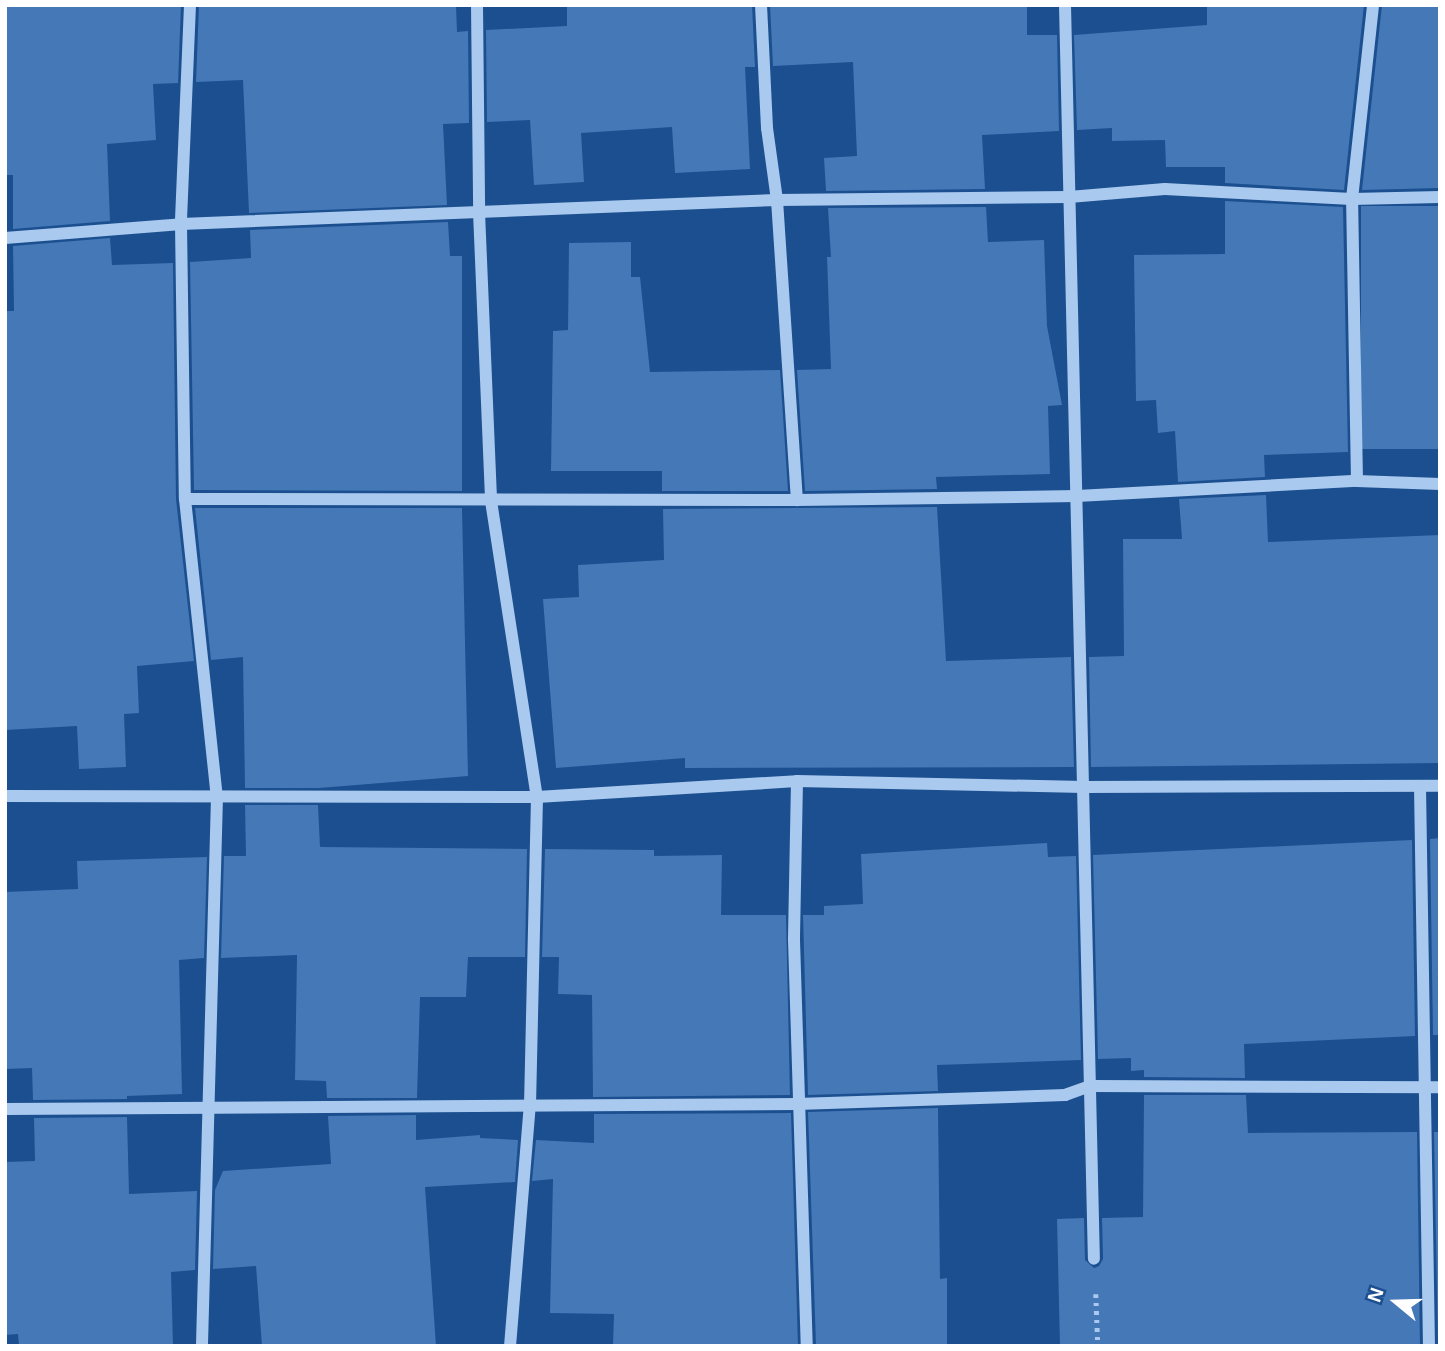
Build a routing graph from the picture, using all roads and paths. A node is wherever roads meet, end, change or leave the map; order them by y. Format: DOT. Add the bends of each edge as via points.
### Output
graph roads {
  1 [pos="190,5"];
  2 [pos="477,5"];
  3 [pos="761,5"];
  4 [pos="1065,5"];
  5 [pos="1373,5"];
  6 [pos="1069,197"];
  7 [pos="1440,197"];
  8 [pos="1352,199"];
  9 [pos="777,200"];
  10 [pos="480,212"];
  11 [pos="181,224"];
  12 [pos="5,238"];
  13 [pos="1357,481"];
  14 [pos="1440,484"];
  15 [pos="1077,496"];
  16 [pos="185,499"];
  17 [pos="797,500"];
  18 [pos="491,501"];
  19 [pos="797,781"];
  20 [pos="1440,786"];
  21 [pos="1084,787"];
  22 [pos="1420,787"];
  23 [pos="5,796"];
  24 [pos="217,797"];
  25 [pos="537,797"];
  26 [pos="1090,1086"];
  27 [pos="1440,1087"];
  28 [pos="1425,1088"];
  29 [pos="530,1103"];
  30 [pos="797,1104"];
  31 [pos="207,1107"];
  32 [pos="5,1110"];
  33 [pos="1094,1259"];
  34 [pos="202,1346"];
  35 [pos="510,1346"];
  36 [pos="807,1346"];
  37 [pos="1098,1346"];
  38 [pos="1429,1346"];
  1 -- 11 [label="street"];
  2 -- 10 [label="street"];
  3 -- 9 [label="street" via="767,128"];
  4 -- 6 [label="street"];
  5 -- 8 [label="street"];
  6 -- 8 [label="street" via="1165,190"];
  6 -- 9 [label="street"];
  6 -- 15 [label="street"];
  7 -- 8 [label="street"];
  8 -- 13 [label="street"];
  9 -- 10 [label="street"];
  9 -- 17 [label="street"];
  10 -- 11 [label="street"];
  10 -- 18 [label="street"];
  11 -- 12 [label="street"];
  11 -- 16 [label="street"];
  13 -- 14 [label="street"];
  13 -- 15 [label="street"];
  15 -- 17 [label="street"];
  15 -- 21 [label="street"];
  16 -- 18 [label="street"];
  16 -- 24 [label="street"];
  17 -- 18 [label="street"];
  18 -- 25 [label="street"];
  19 -- 21 [label="street"];
  19 -- 25 [label="street"];
  19 -- 30 [label="street"];
  20 -- 22 [label="street"];
  21 -- 22 [label="street"];
  21 -- 26 [label="street"];
  22 -- 28 [label="street"];
  23 -- 24 [label="street"];
  24 -- 25 [label="street"];
  24 -- 31 [label="street"];
  25 -- 29 [label="street"];
  26 -- 28 [label="street"];
  26 -- 30 [label="street" via="1065,1095"];
  26 -- 33 [label="street"];
  27 -- 28 [label="street"];
  28 -- 38 [label="street"];
  29 -- 30 [label="street"];
  29 -- 31 [label="street"];
  29 -- 35 [label="street"];
  30 -- 36 [label="street"];
  31 -- 32 [label="street"];
  31 -- 34 [label="street"];
  33 -- 37 [label="path"];
}
